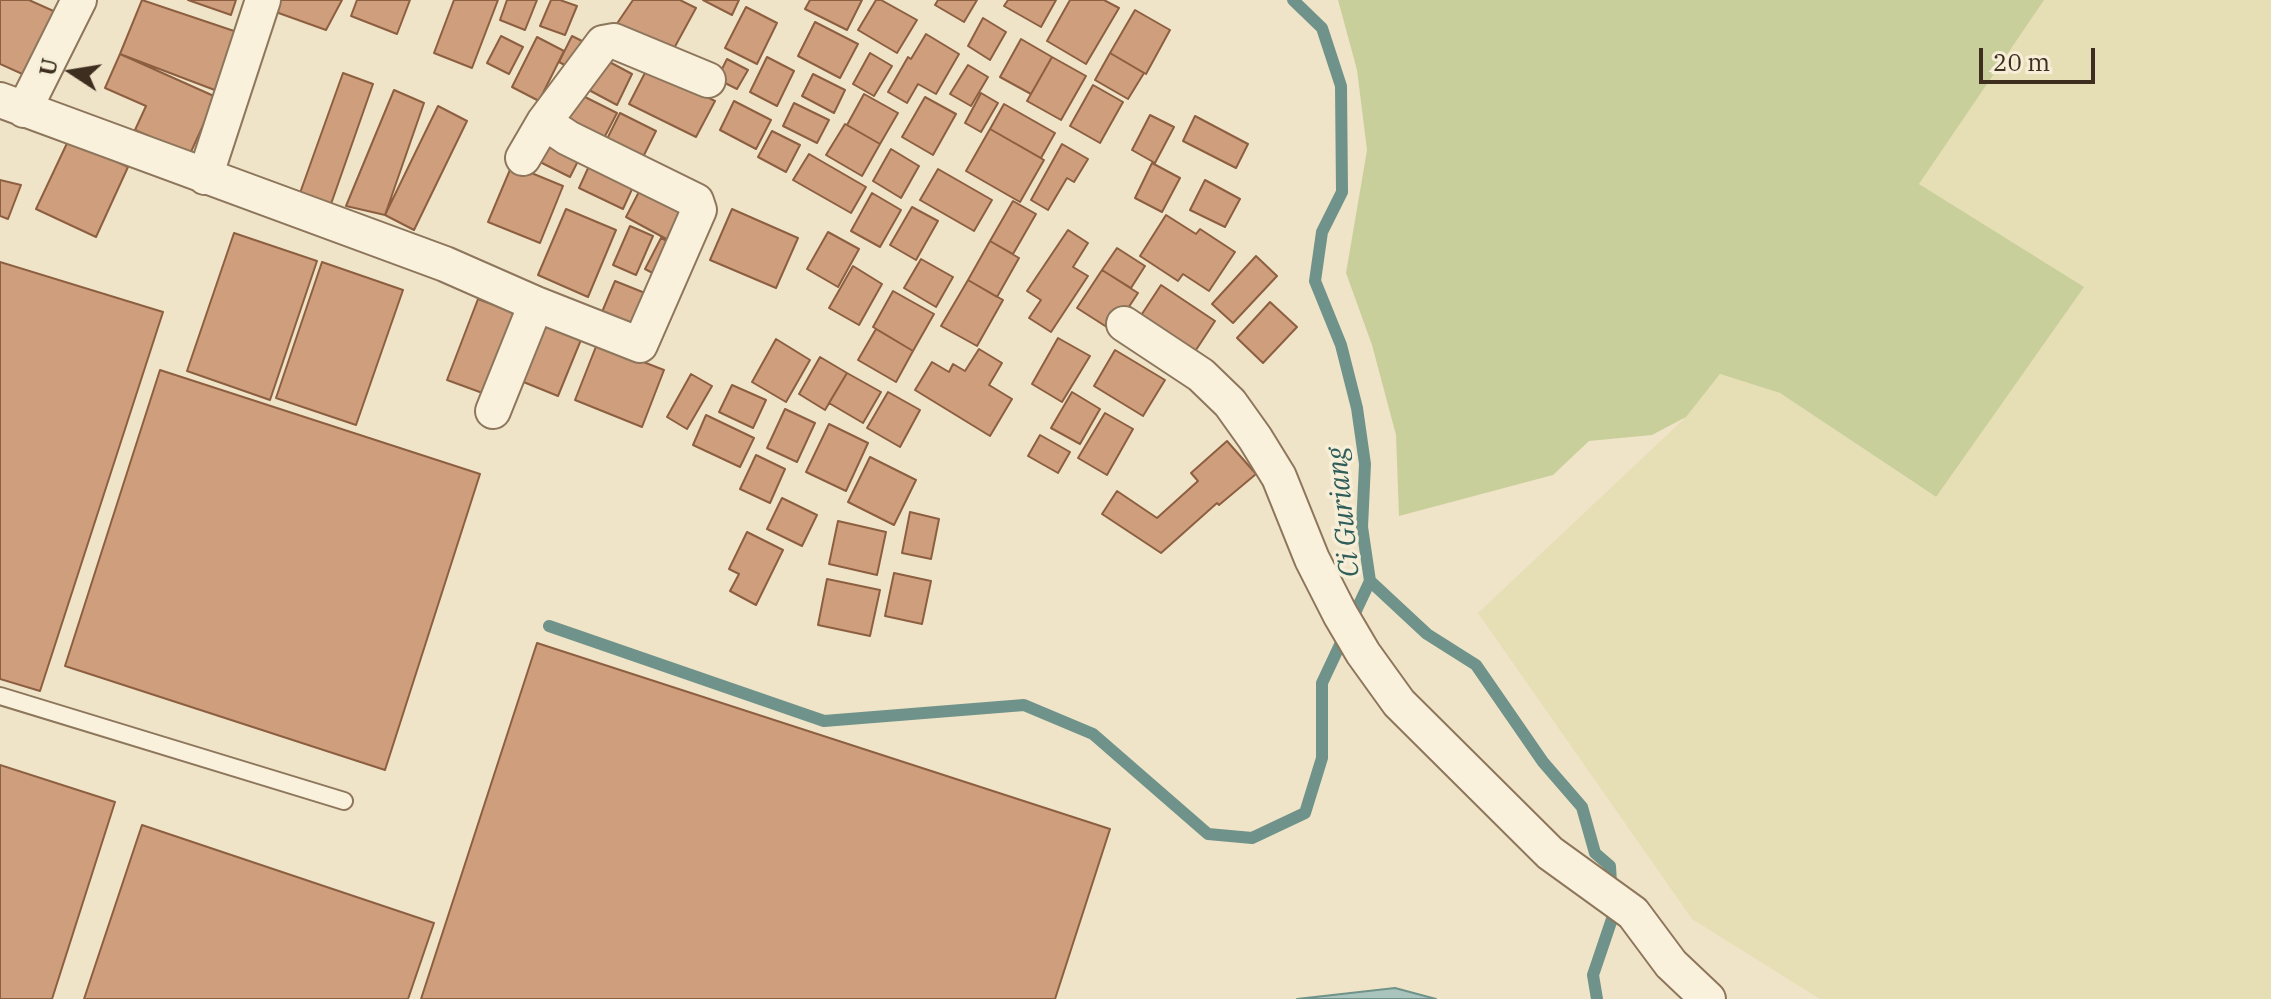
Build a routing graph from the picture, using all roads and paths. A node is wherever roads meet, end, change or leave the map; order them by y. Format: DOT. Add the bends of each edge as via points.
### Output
graph roads {
  1 [pos="79,0"];
  2 [pos="263,0"];
  3 [pos="708,80"];
  4 [pos="12,105"];
  5 [pos="544,122"];
  6 [pos="523,158"];
  7 [pos="205,177"];
  8 [pos="536,304"];
  9 [pos="1124,324"];
  10 [pos="493,411"];
  11 [pos="0,696"];
  12 [pos="344,801"];
  13 [pos="1708,999"];
  1 -- 4 [label="street"];
  2 -- 7 [label="street"];
  3 -- 5 [label="street" via="614,41 603,43"];
  4 -- 7 [label="street"];
  5 -- 6 [label="street"];
  5 -- 8 [label="street" via="696,201 699,210 640,345"];
  7 -- 8 [label="street" via="445,264"];
  8 -- 10 [label="street"];
  9 -- 13 [label="street" via="1180,359 1230,403 1279,477 1340,614 1399,703 1550,853 1633,913 1671,964"];
  11 -- 12 [label="lane"];
}
